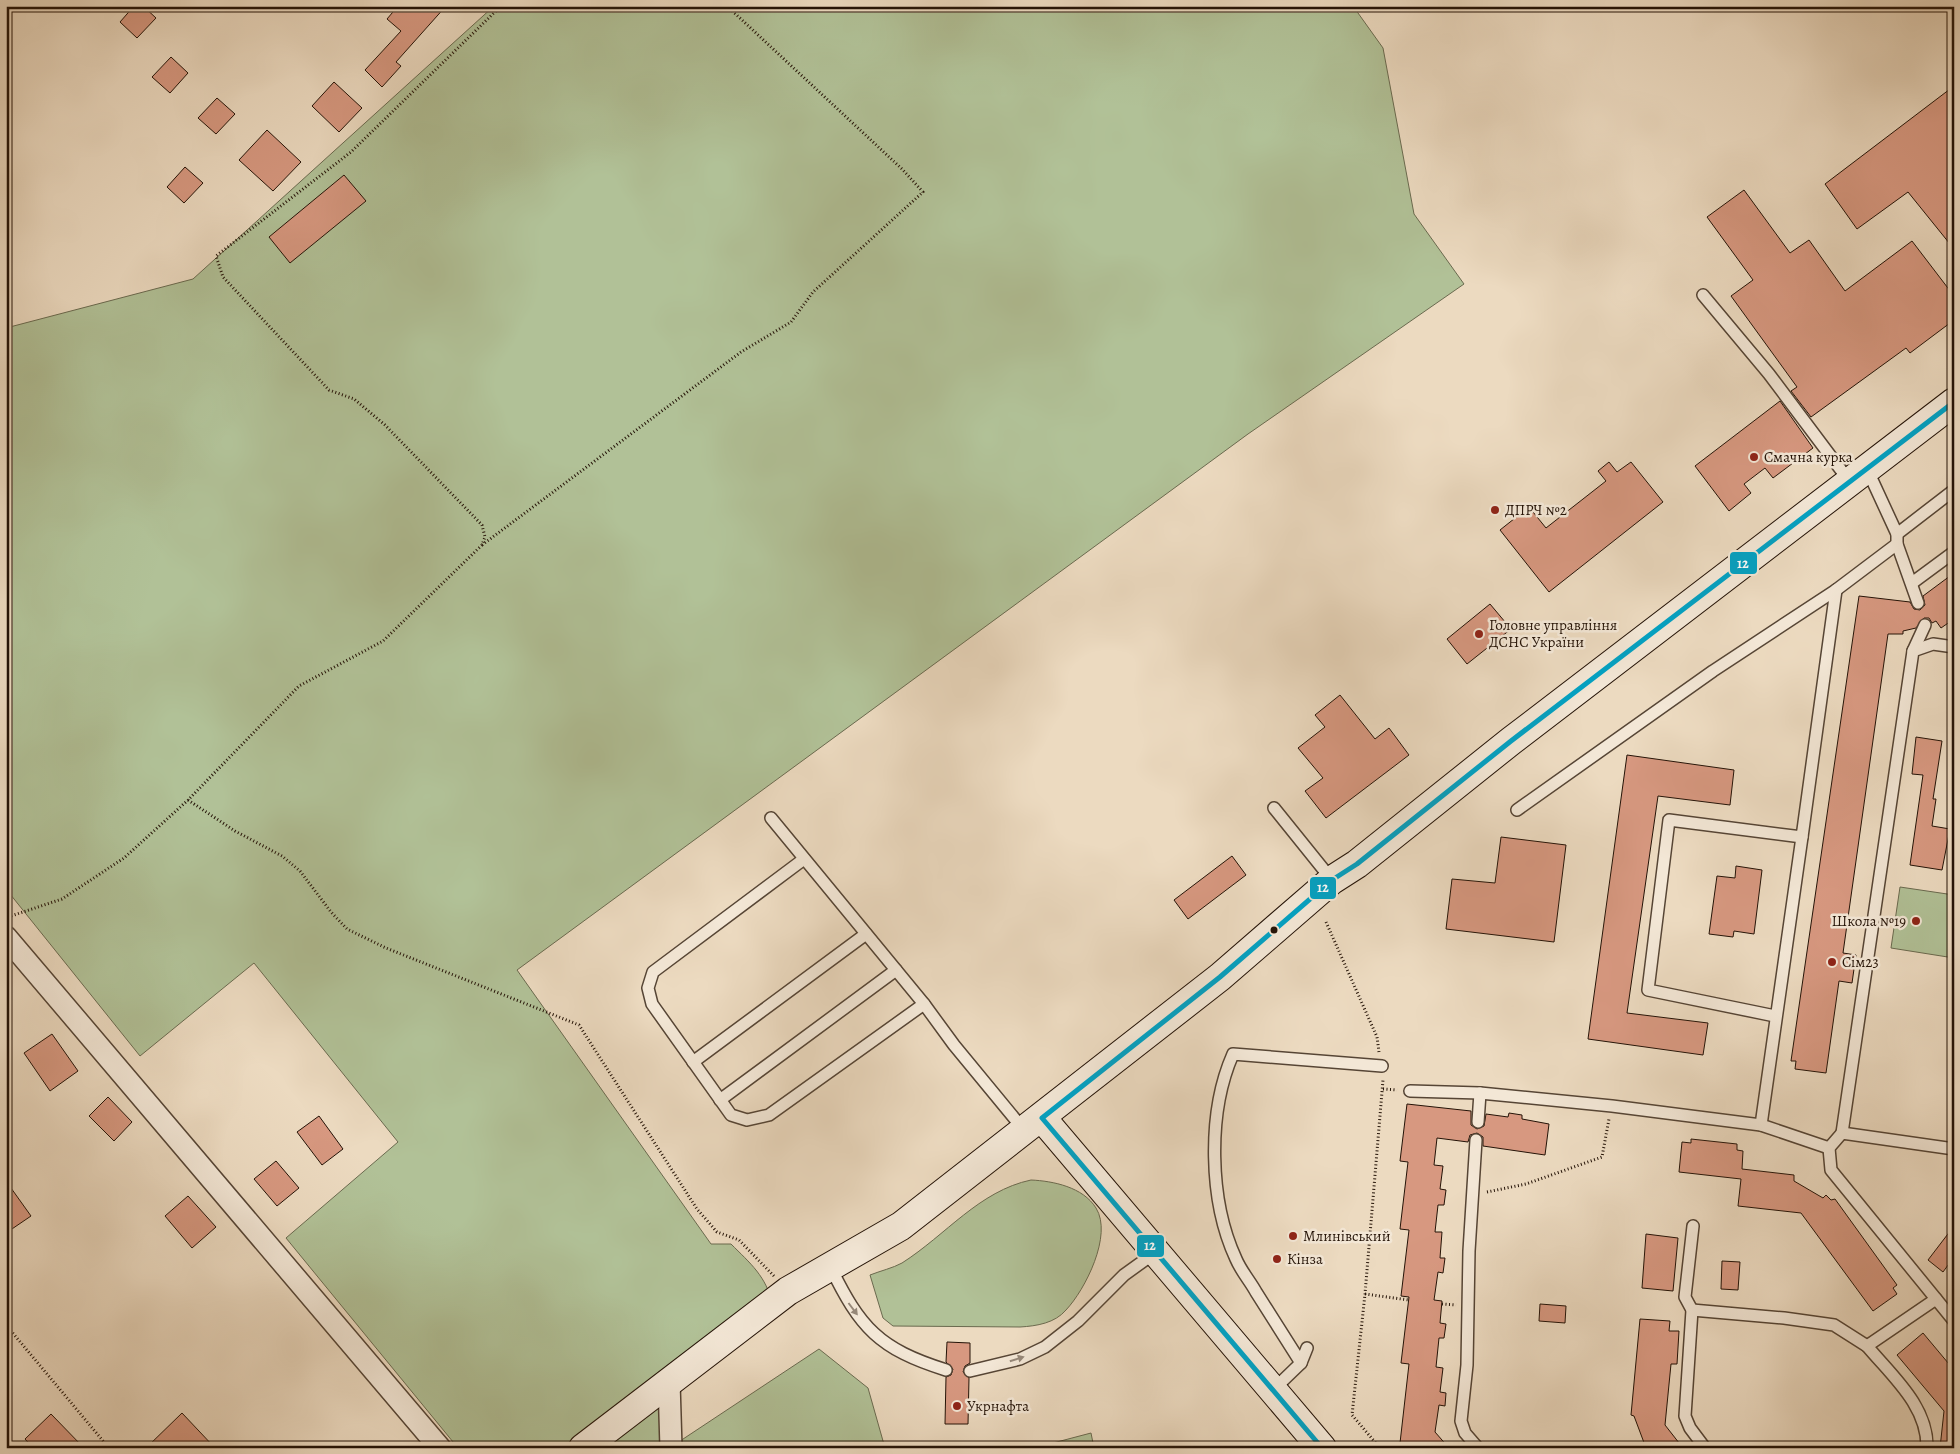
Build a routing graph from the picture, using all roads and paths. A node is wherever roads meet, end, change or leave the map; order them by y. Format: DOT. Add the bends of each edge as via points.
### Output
graph roads {
  1 [pos="501,6"];
  2 [pos="727,6"];
  3 [pos="1703,295"];
  4 [pos="1954,402"];
  5 [pos="1858,476"];
  6 [pos="1954,490"];
  7 [pos="1897,539"];
  8 [pos="482,545"];
  9 [pos="1954,552"];
  10 [pos="1912,583"];
  11 [pos="1836,590"];
  12 [pos="1918,603"];
  13 [pos="1925,625"];
  14 [pos="1954,647"];
  15 [pos="1913,652"];
  16 [pos="188,800"];
  17 [pos="1274,808"];
  18 [pos="1517,810"];
  19 [pos="771,818"];
  20 [pos="1802,837"];
  21 [pos="804,859"];
  22 [pos="1332,880"];
  23 [pos="6,918"];
  24 [pos="1326,922"];
  25 [pos="866,934"];
  26 [pos="6,938"];
  27 [pos="896,970"];
  28 [pos="924,1004"];
  29 [pos="1775,1016"];
  30 [pos="693,1062"];
  31 [pos="1382,1066"];
  32 [pos="1410,1092"];
  33 [pos="1480,1093"];
  34 [pos="720,1100"];
  35 [pos="1612,1106"];
  36 [pos="1478,1122"];
  37 [pos="1033,1124"];
  38 [pos="1761,1125"];
  39 [pos="1842,1133"];
  40 [pos="1476,1140"];
  41 [pos="1829,1148"];
  42 [pos="1954,1149"];
  43 [pos="1472,1195"];
  44 [pos="1693,1226"];
  45 [pos="1157,1251"];
  46 [pos="830,1266"];
  47 [pos="788,1291"];
  48 [pos="1365,1294"];
  49 [pos="1936,1299"];
  50 [pos="1408,1300"];
  51 [pos="1692,1310"];
  52 [pos="1952,1315"];
  53 [pos="6,1324"];
  54 [pos="1867,1346"];
  55 [pos="1307,1348"];
  56 [pos="1301,1363"];
  57 [pos="946,1370"];
  58 [pos="970,1371"];
  59 [pos="669,1382"];
  60 [pos="1273,1390"];
  61 [pos="109,1448"];
  62 [pos="440,1448"];
  63 [pos="583,1448"];
  64 [pos="671,1448"];
  65 [pos="1322,1448"];
  66 [pos="1380,1448"];
  67 [pos="1478,1448"];
  68 [pos="1705,1448"];
  69 [pos="1927,1448"];
  1 -- 8 [label="path" via="351,152 216,256 223,277 329,390 354,399 385,425 482,525"];
  2 -- 8 [label="path" via="923,192 813,292 791,322 741,352"];
  3 -- 5 [label="lane"];
  4 -- 5 [label="main road"];
  5 -- 7 [label="lane"];
  5 -- 22 [label="main road" via="1519,735 1357,864"];
  6 -- 7 [label="lane"];
  7 -- 10 [label="lane"];
  7 -- 11 [label="lane"];
  8 -- 16 [label="path" via="383,641 298,686"];
  9 -- 10 [label="lane"];
  10 -- 12 [label="lane"];
  11 -- 18 [label="lane" via="1713,671"];
  11 -- 20 [label="lane"];
  13 -- 15 [label="lane"];
  14 -- 15 [label="lane" via="1933,644"];
  15 -- 39 [label="lane"];
  16 -- 23 [label="path" via="124,858 70,894"];
  16 -- 47 [label="path" via="235,831 282,856 300,871 348,929 386,948 579,1025 697,1209 717,1232 739,1240"];
  17 -- 22 [label="lane"];
  19 -- 21 [label="lane"];
  20 -- 29 [label="lane"];
  20 -- 29 [label="lane" via="1669,820 1648,990"];
  21 -- 25 [label="lane"];
  21 -- 30 [label="lane" via="653,972 648,988 652,1004"];
  22 -- 37 [label="main road" via="1220,977"];
  24 -- 31 [label="path" via="1377,1037"];
  25 -- 27 [label="lane"];
  25 -- 30 [label="lane"];
  26 -- 62 [label="street"];
  27 -- 28 [label="lane"];
  27 -- 34 [label="lane"];
  28 -- 34 [label="lane" via="769,1115 747,1120 731,1115"];
  28 -- 37 [label="lane" via="954,1044"];
  29 -- 38 [label="lane"];
  30 -- 34 [label="lane"];
  31 -- 48 [label="path"];
  31 -- 56 [label="lane" via="1233,1054 1225,1074 1216,1118 1215,1154 1223,1217 1236,1259"];
  32 -- 33 [label="lane"];
  33 -- 35 [label="lane"];
  33 -- 36 [label="lane"];
  35 -- 38 [label="lane"];
  35 -- 43 [label="path" via="1602,1157 1526,1184"];
  37 -- 45 [label="main road"];
  37 -- 46 [label="main road" via="901,1226"];
  38 -- 41 [label="lane"];
  39 -- 41 [label="lane"];
  39 -- 42 [label="lane"];
  40 -- 43 [label="lane"];
  41 -- 49 [label="lane" via="1831,1170"];
  43 -- 67 [label="lane" via="1467,1365 1462,1421 1465,1433"];
  44 -- 51 [label="lane" via="1685,1297"];
  58 -- 45 [label="lane, one-way" via="1020,1359 1045,1347 1078,1321 1124,1275"];
  45 -- 60 [label="main road"];
  46 -- 47 [label="main road"];
  46 -- 57 [label="lane, one-way" via="848,1304 871,1332 902,1354"];
  47 -- 59 [label="main road"];
  48 -- 50 [label="path"];
  48 -- 66 [label="path" via="1352,1415"];
  49 -- 52 [label="lane"];
  49 -- 54 [label="lane"];
  51 -- 54 [label="lane" via="1834,1326"];
  51 -- 68 [label="lane" via="1685,1416"];
  53 -- 61 [label="path"];
  54 -- 69 [label="lane" via="1919,1408 1928,1437"];
  55 -- 56 [label="lane"];
  56 -- 60 [label="lane"];
  59 -- 63 [label="main road"];
  59 -- 64 [label="street"];
  60 -- 65 [label="main road"];
}
